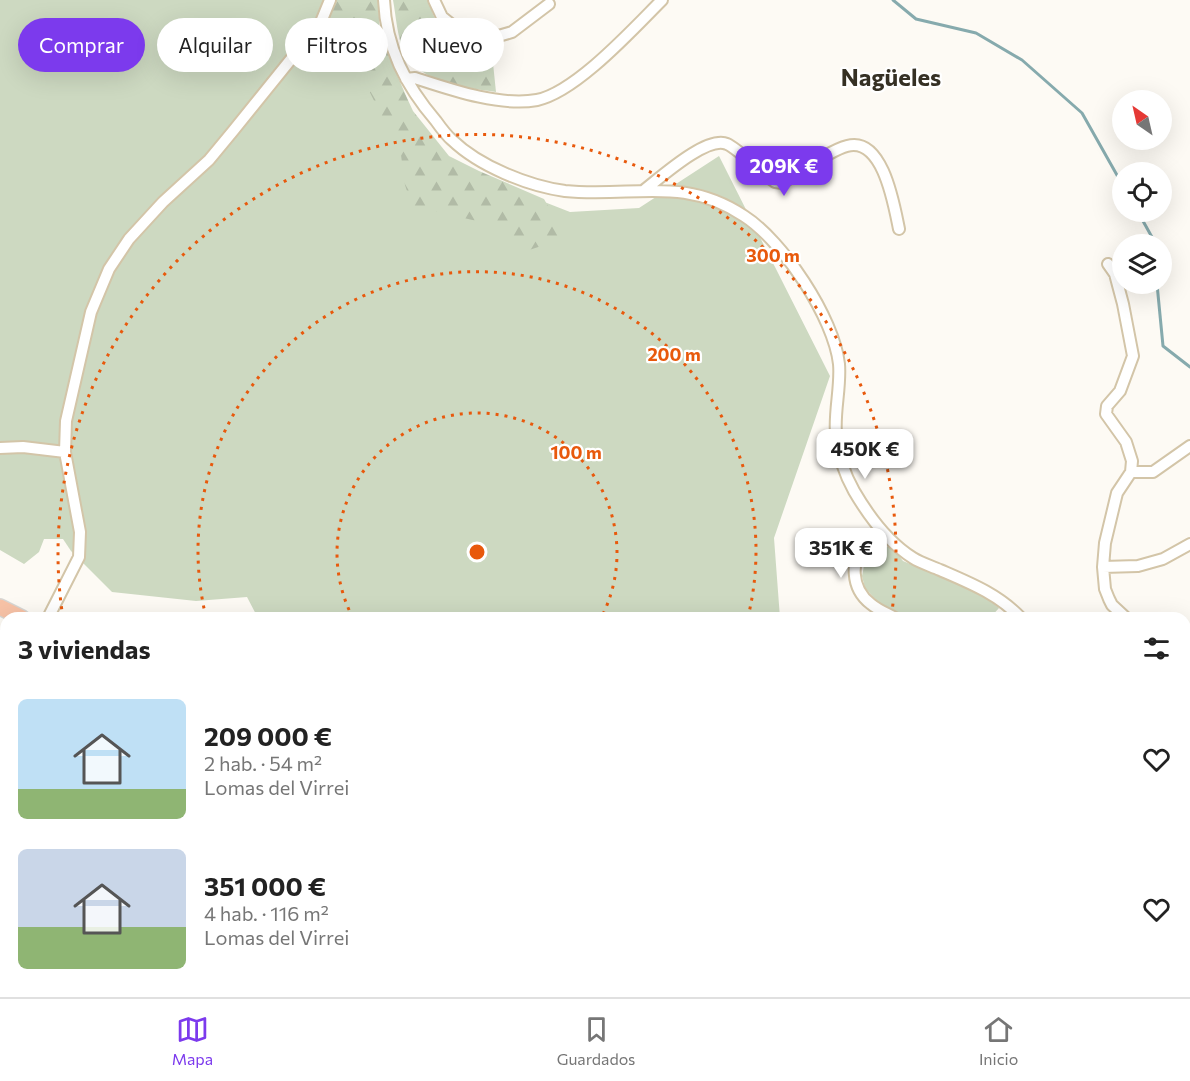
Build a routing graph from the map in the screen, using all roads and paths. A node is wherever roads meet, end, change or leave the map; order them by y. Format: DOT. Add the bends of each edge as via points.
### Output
graph roads {
  1 [pos="330,0"];
  2 [pos="384,0"];
  3 [pos="434,0"];
  4 [pos="662,0"];
  5 [pos="549,4"];
  6 [pos="406,79"];
  7 [pos="643,191"];
  8 [pos="900,229"];
  9 [pos="1108,264"];
  10 [pos="1190,446"];
  11 [pos="0,448"];
  12 [pos="65,452"];
  13 [pos="1131,472"];
  14 [pos="882,531"];
  15 [pos="1190,544"];
  16 [pos="1102,567"];
  17 [pos="51,612"];
  18 [pos="885,612"];
  19 [pos="1014,612"];
  20 [pos="1120,612"];
  1 -- 12 [label="street" via="321,22 209,160 129,239 109,269 89,323 66,421"];
  2 -- 6 [label="street" via="389,36"];
  3 -- 5 [label="street" via="442,17 452,25 488,39 512,32"];
  4 -- 6 [label="street" via="567,87 537,100 502,100"];
  6 -- 7 [label="street" via="416,98 452,141 488,165 521,180 565,190"];
  7 -- 8 [label="street" via="716,141 728,144 775,182 782,183 848,145 864,147 888,179"];
  7 -- 14 [label="street" via="690,192 717,200 746,216 773,241 806,284 829,328 839,363 836,435 844,468"];
  9 -- 13 [label="street" via="1115,274 1133,356 1106,414 1126,442"];
  10 -- 13 [label="street" via="1153,472"];
  11 -- 12 [label="street"];
  12 -- 17 [label="street" via="80,532 79,557"];
  13 -- 16 [label="street" via="1117,493"];
  14 -- 18 [label="street" via="866,543 855,562 855,579 870,604"];
  14 -- 19 [label="street" via="914,559 992,593"];
  15 -- 16 [label="street" via="1163,559 1138,566"];
  16 -- 20 [label="street" via="1108,599"];
}
